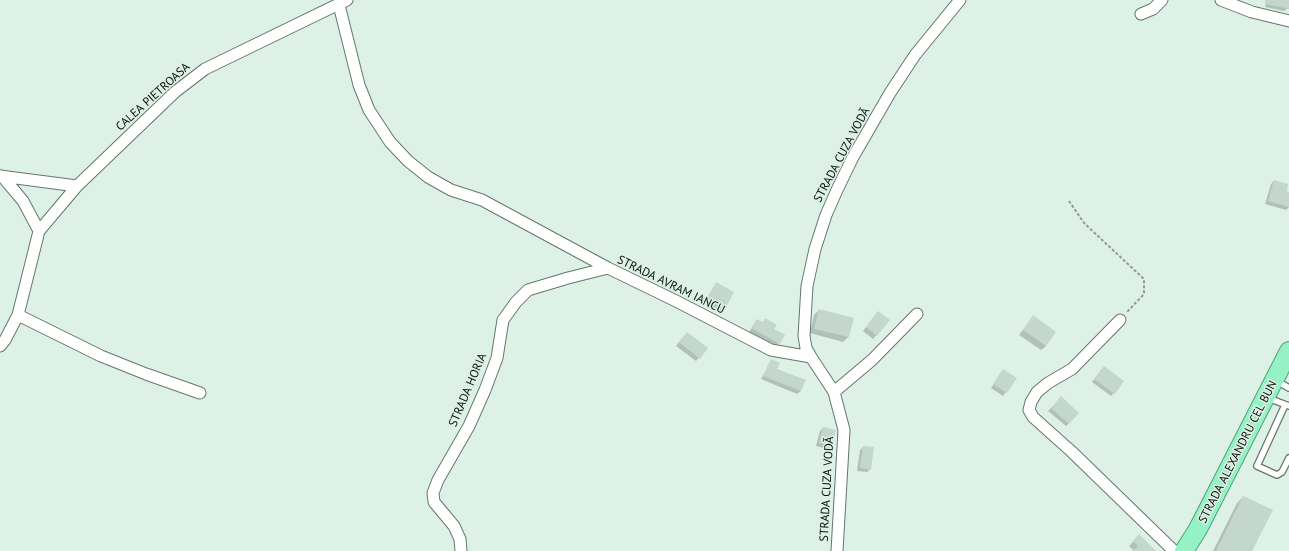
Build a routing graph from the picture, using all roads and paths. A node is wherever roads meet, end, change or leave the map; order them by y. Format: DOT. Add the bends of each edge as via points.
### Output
graph roads {
  1 [pos="960,0"];
  2 [pos="1162,0"];
  3 [pos="1220,0"];
  4 [pos="343,2"];
  5 [pos="1141,14"];
  6 [pos="1289,21"];
  7 [pos="1,176"];
  8 [pos="77,186"];
  9 [pos="1069,201"];
  10 [pos="39,231"];
  11 [pos="608,268"];
  12 [pos="917,314"];
  13 [pos="18,315"];
  14 [pos="1120,320"];
  15 [pos="0,346"];
  16 [pos="1289,351"];
  17 [pos="811,357"];
  18 [pos="1282,383"];
  19 [pos="200,392"];
  20 [pos="834,392"];
  21 [pos="1266,398"];
  22 [pos="1287,405"];
  23 [pos="1289,458"];
  24 [pos="461,551"];
  25 [pos="837,551"];
  26 [pos="1174,551"];
  27 [pos="1184,551"];
  1 -- 17 [label="street, STRADA CUZA VODĂ" via="915,55 890,93 853,157 826,215 807,286 804,336"];
  2 -- 5 [label="street" via="1153,9"];
  3 -- 6 [label="street" via="1252,12"];
  4 -- 8 [label="street, CALEA PIETROASA" via="205,69 175,92"];
  4 -- 11 [label="street, STRADA AVRAM IANCU" via="359,85 369,110 390,142 408,162 451,190 482,200"];
  7 -- 8 [label="street"];
  7 -- 10 [label="street" via="23,201"];
  8 -- 10 [label="street, CALEA PIETROASA"];
  9 -- 14 [label="path" via="1084,223 1144,279 1144,294"];
  10 -- 13 [label="street"];
  11 -- 17 [label="street, STRADA AVRAM IANCU" via="771,350"];
  11 -- 24 [label="street, STRADA HORIA" via="528,290 504,320 498,358 488,383 469,426 438,480 434,493 434,502 438,509 454,526 460,539"];
  12 -- 20 [label="street" via="872,360"];
  13 -- 15 [label="street"];
  13 -- 19 [label="street" via="101,356"];
  14 -- 26 [label="street" via="1077,364 1037,392 1029,410 1033,417 1077,456"];
  16 -- 18 [label="highway, STRADA ALEXANDRU CEL BUN"];
  17 -- 20 [label="street, STRADA CUZA VODĂ"];
  18 -- 21 [label="highway, STRADA ALEXANDRU CEL BUN"];
  20 -- 25 [label="street, STRADA CUZA VODĂ" via="844,430"];
  21 -- 22 [label="lane"];
  21 -- 27 [label="highway, STRADA ALEXANDRU CEL BUN"];
  22 -- 23 [label="lane" via="1257,466 1277,475 1282,472"];
}
